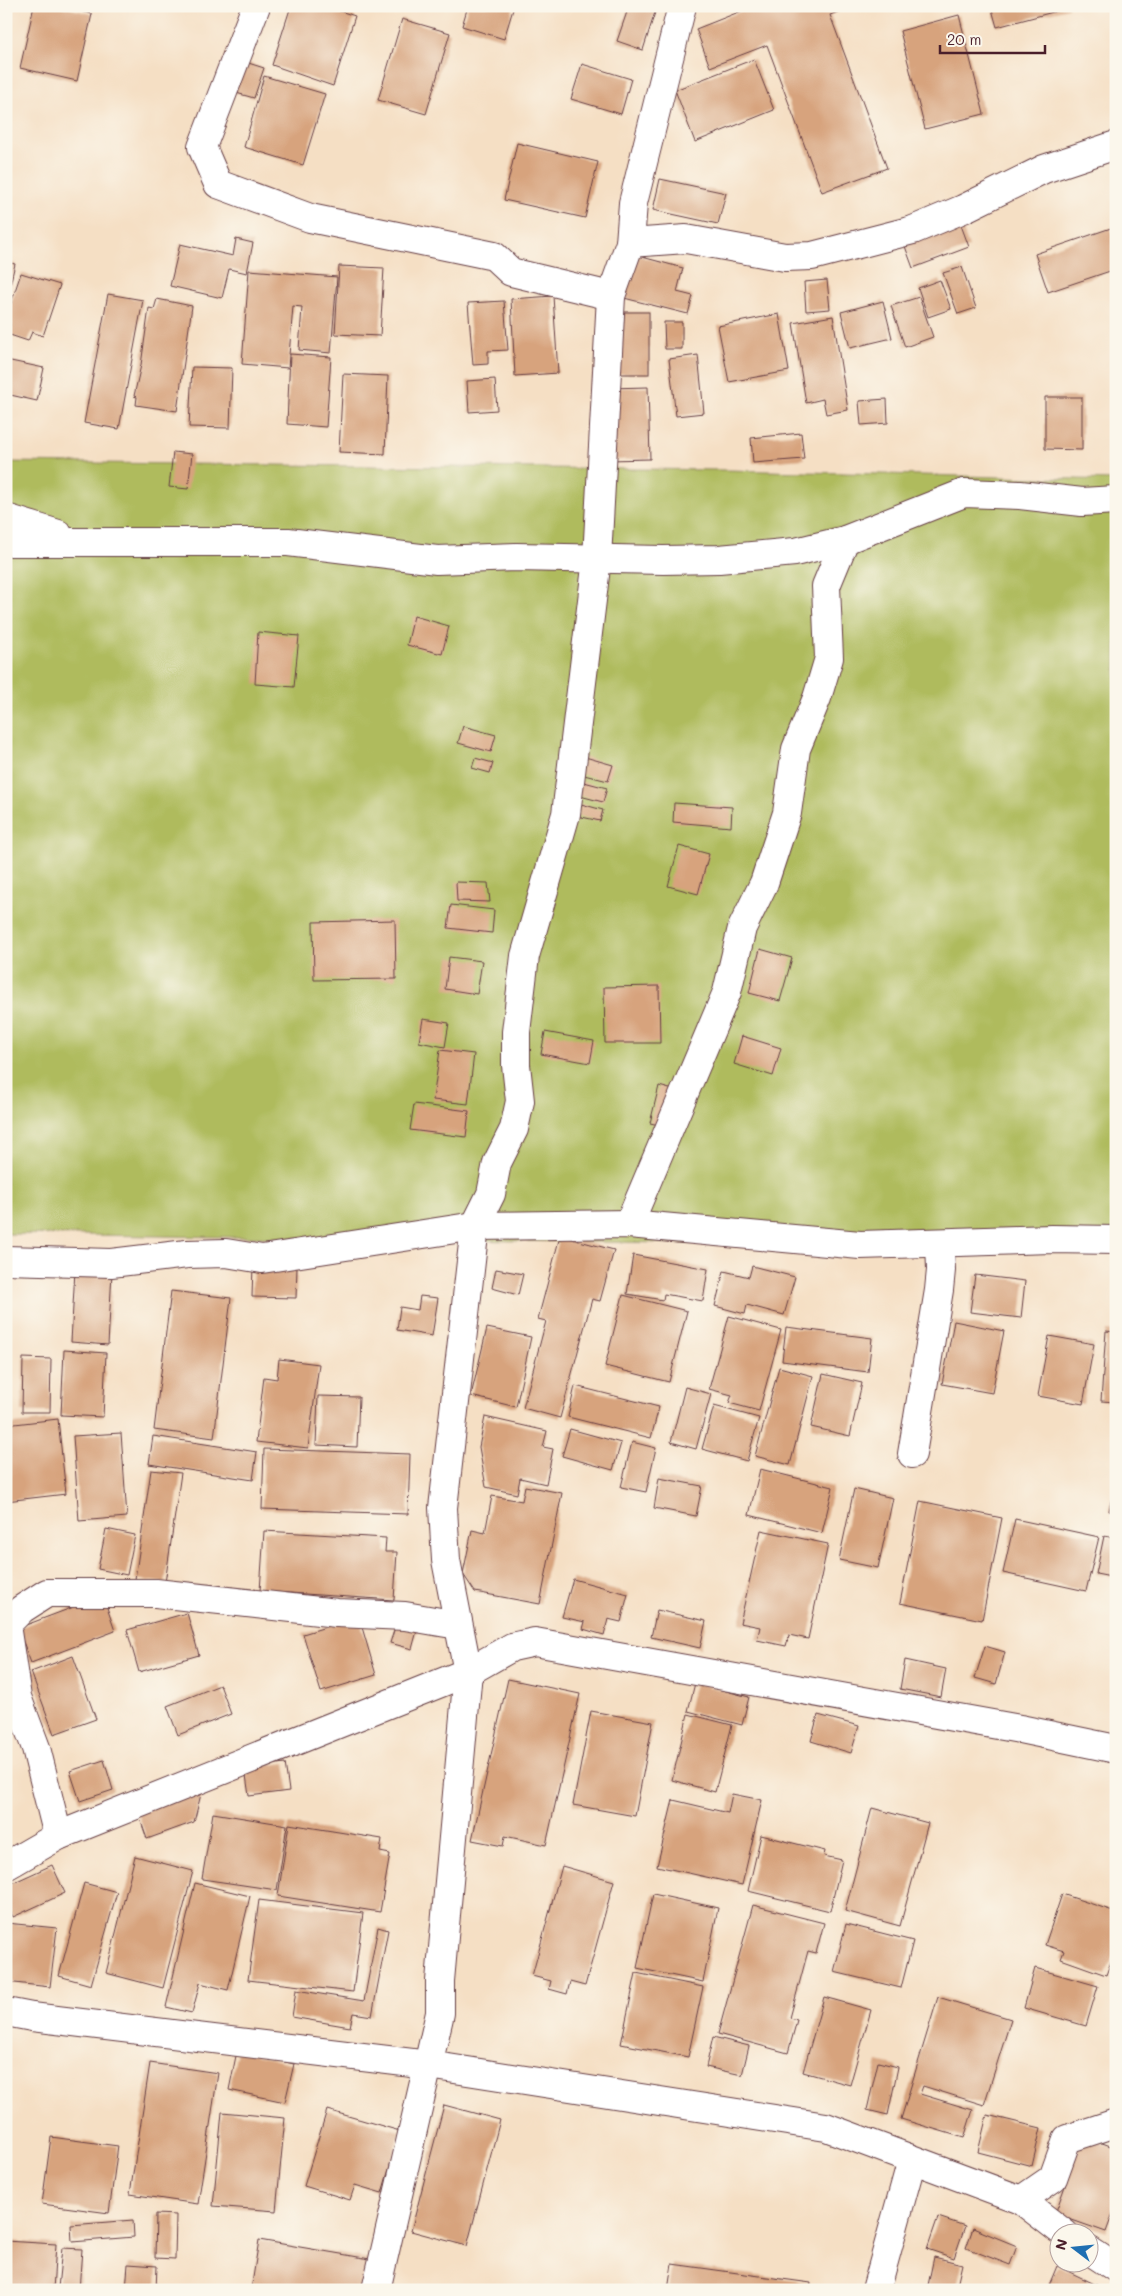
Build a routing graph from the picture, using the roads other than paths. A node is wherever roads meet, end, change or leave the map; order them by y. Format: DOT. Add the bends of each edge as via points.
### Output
graph roads {
  1 [pos="256,6"];
  2 [pos="682,6"];
  3 [pos="1116,144"];
  4 [pos="630,243"];
  5 [pos="611,296"];
  6 [pos="1116,500"];
  7 [pos="6,518"];
  8 [pos="845,540"];
  9 [pos="81,541"];
  10 [pos="6,542"];
  11 [pos="794,552"];
  12 [pos="597,559"];
  13 [pos="826,586"];
  14 [pos="629,1224"];
  15 [pos="475,1226"];
  16 [pos="1116,1240"];
  17 [pos="940,1243"];
  18 [pos="6,1260"];
  19 [pos="912,1454"];
  20 [pos="458,1626"];
  21 [pos="468,1672"];
  22 [pos="1116,1749"];
  23 [pos="58,1836"];
  24 [pos="6,1866"];
  25 [pos="6,2012"];
  26 [pos="428,2065"];
  27 [pos="1116,2122"];
  28 [pos="912,2160"];
  29 [pos="1021,2200"];
  30 [pos="1052,2224"];
  31 [pos="1100,2258"];
  32 [pos="1116,2268"];
  33 [pos="376,2290"];
  34 [pos="876,2290"];
  1 -- 5 [label="street" via="202,147 218,184 310,218 494,256 511,272"];
  2 -- 4 [label="street" via="633,203"];
  3 -- 4 [label="street" via="1044,169 913,230 812,256 785,257 686,239"];
  4 -- 5 [label="street"];
  5 -- 12 [label="street"];
  6 -- 8 [label="street" via="1082,502 964,493"];
  7 -- 9 [label="street"];
  8 -- 11 [label="street"];
  8 -- 13 [label="street"];
  9 -- 10 [label="street"];
  9 -- 12 [label="street" via="288,542 437,560 516,557"];
  11 -- 12 [label="street" via="710,559"];
  11 -- 13 [label="street"];
  12 -- 15 [label="street" via="566,814 526,956 516,1032 520,1101 514,1129 497,1164 490,1194"];
  13 -- 14 [label="street" via="829,658 818,698 796,749 787,813 764,883 742,928 727,992"];
  14 -- 15 [label="street"];
  14 -- 17 [label="street" via="860,1245"];
  15 -- 18 [label="street" via="262,1259 226,1253 111,1263"];
  15 -- 20 [label="street" via="443,1508 446,1560"];
  16 -- 17 [label="street" via="1052,1238"];
  17 -- 19 [label="street" via="939,1290"];
  20 -- 21 [label="street"];
  20 -- 23 [label="street" via="405,1616 337,1613 156,1593 47,1593 22,1609 6,1625 17,1697 36,1748"];
  21 -- 22 [label="street" via="512,1648 535,1642 1020,1728"];
  21 -- 23 [label="street"];
  21 -- 26 [label="street" via="440,1982 440,2013"];
  23 -- 24 [label="street"];
  25 -- 26 [label="street"];
  26 -- 28 [label="street" via="826,2127"];
  26 -- 33 [label="street"];
  27 -- 29 [label="street" via="1067,2139 1053,2178"];
  28 -- 29 [label="street"];
  28 -- 34 [label="street"];
  29 -- 30 [label="street"];
  31 -- 32 [label="street"];
}
